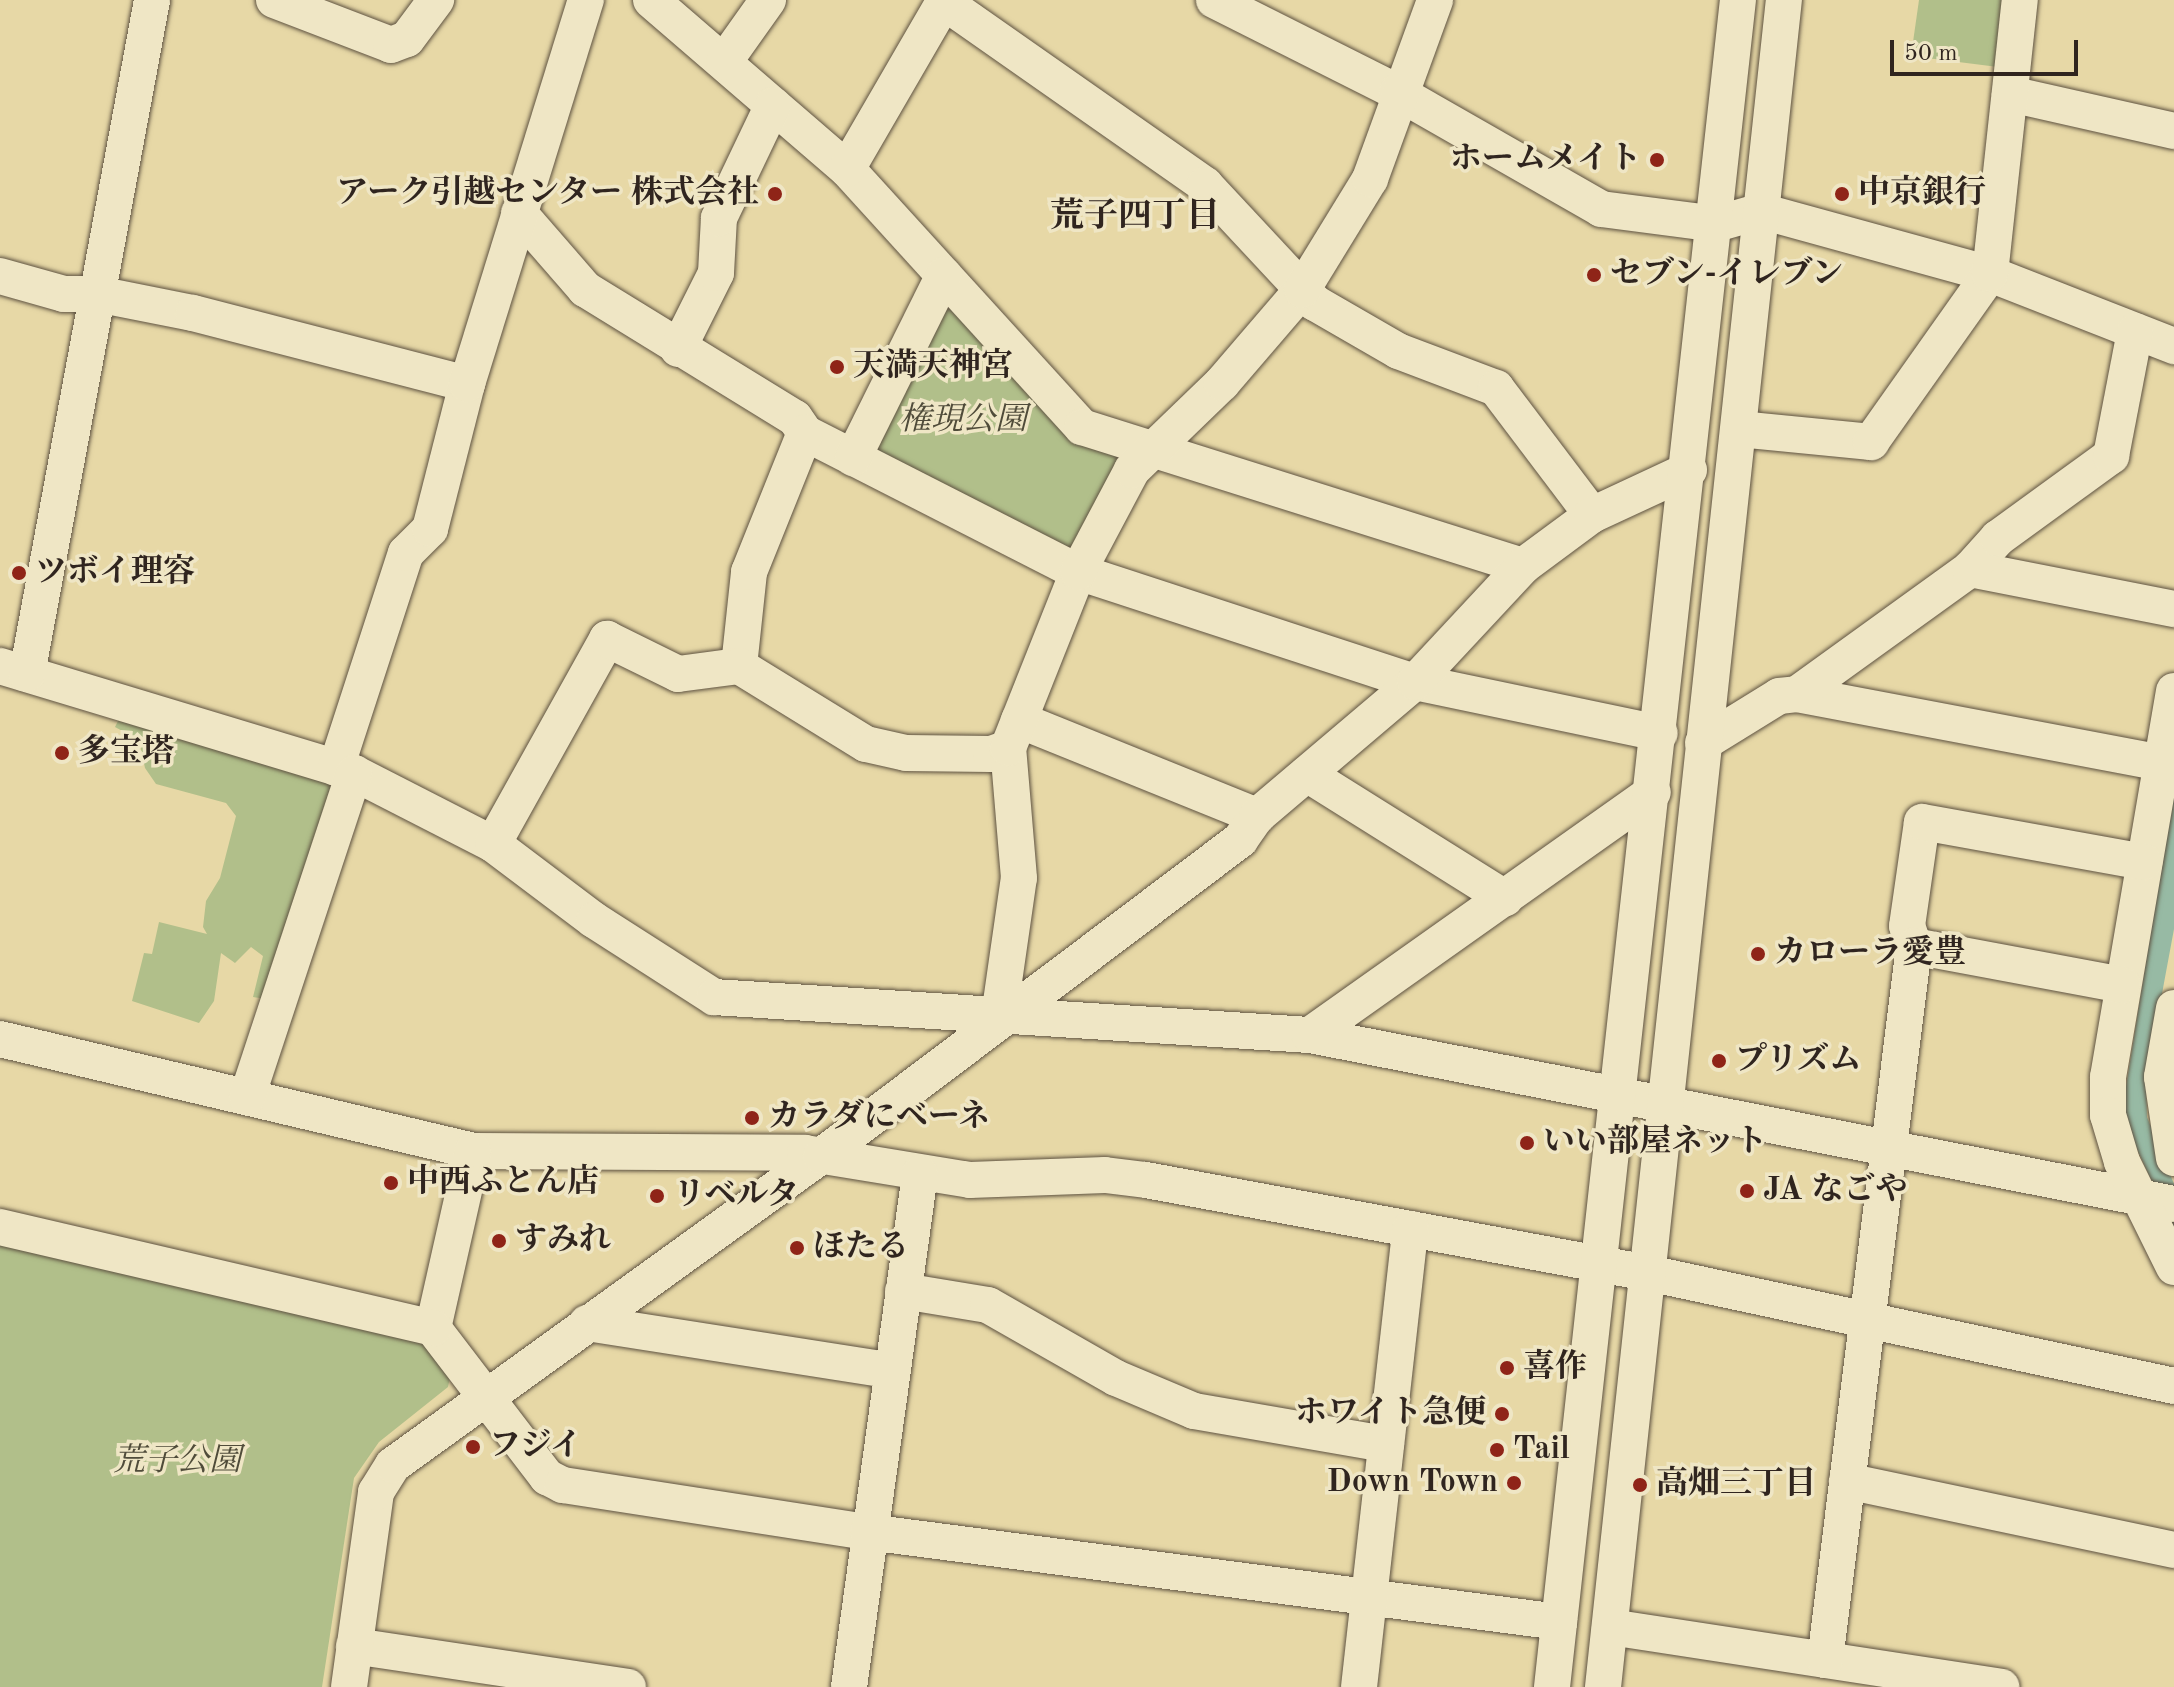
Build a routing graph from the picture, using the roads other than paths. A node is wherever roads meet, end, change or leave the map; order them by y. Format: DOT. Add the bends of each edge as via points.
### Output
graph roads {
  1 [pos="152,0"];
  2 [pos="274,0"];
  3 [pos="436,0"];
  4 [pos="586,0"];
  5 [pos="651,0"];
  6 [pos="768,0"];
  7 [pos="1214,0"];
  8 [pos="1435,0"];
  9 [pos="1738,0"];
  10 [pos="1784,0"];
  11 [pos="2020,0"];
  12 [pos="945,1"];
  13 [pos="724,62"];
  14 [pos="1397,92"];
  15 [pos="2010,94"];
  16 [pos="773,105"];
  17 [pos="2174,131"];
  18 [pos="847,169"];
  19 [pos="1761,211"];
  20 [pos="519,213"];
  21 [pos="1716,224"];
  22 [pos="1990,274"];
  23 [pos="944,275"];
  24 [pos="0,276"];
  25 [pos="1302,290"];
  26 [pos="97,294"];
  27 [pos="2135,331"];
  28 [pos="2174,346"];
  29 [pos="678,349"];
  30 [pos="467,384"];
  31 [pos="1739,429"];
  32 [pos="805,433"];
  33 [pos="1150,449"];
  34 [pos="853,458"];
  35 [pos="1689,470"];
  36 [pos="1592,515"];
  37 [pos="1523,566"];
  38 [pos="1970,569"];
  39 [pos="1078,572"];
  40 [pos="2174,609"];
  41 [pos="739,666"];
  42 [pos="14,670"];
  43 [pos="1415,682"];
  44 [pos="2174,691"];
  45 [pos="1797,694"];
  46 [pos="1660,733"];
  47 [pos="1014,734"];
  48 [pos="1703,743"];
  49 [pos="2161,763"];
  50 [pos="345,770"];
  51 [pos="1307,774"];
  52 [pos="1653,792"];
  53 [pos="1257,816"];
  54 [pos="493,844"];
  55 [pos="2144,862"];
  56 [pos="1505,898"];
  57 [pos="1914,946"];
  58 [pos="2122,985"];
  59 [pos="2174,1008"];
  60 [pos="1004,1016"];
  61 [pos="1310,1035"];
  62 [pos="0,1039"];
  63 [pos="1618,1092"];
  64 [pos="247,1097"];
  65 [pos="1663,1103"];
  66 [pos="1888,1147"];
  67 [pos="473,1151"];
  68 [pos="821,1156"];
  69 [pos="2174,1158"];
  70 [pos="920,1174"];
  71 [pos="2153,1200"];
  72 [pos="0,1227"];
  73 [pos="1410,1229"];
  74 [pos="1600,1266"];
  75 [pos="2174,1267"];
  76 [pos="1648,1273"];
  77 [pos="903,1291"];
  78 [pos="1866,1321"];
  79 [pos="587,1323"];
  80 [pos="433,1328"];
  81 [pos="892,1371"];
  82 [pos="2174,1386"];
  83 [pos="483,1399"];
  84 [pos="1386,1444"];
  85 [pos="1847,1481"];
  86 [pos="868,1532"];
  87 [pos="2174,1550"];
  88 [pos="1370,1595"];
  89 [pos="1559,1622"];
  90 [pos="1610,1627"];
  91 [pos="354,1646"];
  92 [pos="1825,1660"];
  93 [pos="349,1687"];
  94 [pos="628,1687"];
  95 [pos="849,1687"];
  96 [pos="1359,1687"];
  97 [pos="1552,1687"];
  98 [pos="1603,1687"];
  99 [pos="2001,1687"];
  1 -- 26 [label="street"];
  2 -- 3 [label="street" via="391,45 407,39"];
  4 -- 20 [label="street"];
  5 -- 13 [label="street"];
  6 -- 13 [label="street"];
  7 -- 14 [label="street"];
  8 -- 14 [label="street"];
  9 -- 21 [label="street"];
  10 -- 19 [label="street"];
  11 -- 15 [label="street"];
  12 -- 18 [label="street"];
  12 -- 25 [label="street" via="1205,185"];
  13 -- 16 [label="street"];
  14 -- 21 [label="street" via="1601,209"];
  14 -- 25 [label="street" via="1370,179"];
  15 -- 17 [label="street"];
  15 -- 22 [label="street"];
  16 -- 18 [label="street"];
  16 -- 29 [label="street" via="719,218 716,273"];
  18 -- 23 [label="street"];
  19 -- 21 [label="street"];
  19 -- 22 [label="street"];
  19 -- 31 [label="street"];
  20 -- 29 [label="street" via="585,289"];
  20 -- 30 [label="street"];
  21 -- 35 [label="street"];
  22 -- 27 [label="street"];
  22 -- 31 [label="street" via="1871,442"];
  23 -- 33 [label="street" via="1082,427"];
  23 -- 34 [label="street"];
  24 -- 26 [label="street" via="64,294"];
  25 -- 33 [label="street" via="1222,383"];
  25 -- 36 [label="street" via="1398,351 1496,388"];
  26 -- 30 [label="street" via="193,313"];
  26 -- 42 [label="street"];
  27 -- 28 [label="street"];
  27 -- 38 [label="street" via="2111,456 1998,538"];
  29 -- 32 [label="street" via="795,418"];
  30 -- 50 [label="street" via="430,529 406,553"];
  31 -- 48 [label="street"];
  32 -- 34 [label="street"];
  32 -- 41 [label="street" via="749,572"];
  33 -- 37 [label="street"];
  33 -- 39 [label="street" via="1132,470"];
  34 -- 39 [label="street"];
  35 -- 36 [label="street"];
  35 -- 46 [label="street"];
  36 -- 37 [label="street"];
  37 -- 43 [label="street"];
  38 -- 40 [label="street"];
  38 -- 45 [label="street"];
  39 -- 43 [label="street"];
  39 -- 47 [label="street"];
  41 -- 47 [label="street" via="866,744 906,753 991,754"];
  41 -- 54 [label="street" via="678,674 607,639"];
  42 -- 50 [label="street"];
  43 -- 46 [label="street"];
  43 -- 51 [label="street"];
  44 -- 49 [label="street"];
  45 -- 48 [label="street" via="1779,696"];
  45 -- 49 [label="street"];
  46 -- 52 [label="street"];
  47 -- 53 [label="street"];
  47 -- 60 [label="street" via="1019,878"];
  48 -- 65 [label="street"];
  49 -- 55 [label="street"];
  50 -- 54 [label="street"];
  50 -- 64 [label="street"];
  51 -- 53 [label="street"];
  51 -- 56 [label="street"];
  52 -- 56 [label="street"];
  52 -- 63 [label="street"];
  53 -- 60 [label="street" via="1240,840"];
  54 -- 60 [label="street" via="594,920 714,997"];
  55 -- 57 [label="street" via="1922,822 1907,926"];
  55 -- 58 [label="street"];
  56 -- 61 [label="street"];
  57 -- 58 [label="street"];
  57 -- 66 [label="street"];
  58 -- 71 [label="street" via="2108,1077 2108,1115"];
  59 -- 69 [label="street" via="2162,1100"];
  60 -- 61 [label="street"];
  60 -- 68 [label="street"];
  61 -- 63 [label="street"];
  62 -- 64 [label="street"];
  63 -- 65 [label="street"];
  63 -- 74 [label="street"];
  64 -- 67 [label="street"];
  65 -- 66 [label="street"];
  65 -- 76 [label="street"];
  66 -- 71 [label="street"];
  66 -- 78 [label="street"];
  67 -- 68 [label="street"];
  67 -- 80 [label="street"];
  68 -- 70 [label="street"];
  68 -- 79 [label="street"];
  70 -- 73 [label="street" via="970,1180 1105,1175"];
  70 -- 77 [label="street"];
  71 -- 75 [label="street"];
  72 -- 80 [label="street"];
  73 -- 74 [label="street"];
  73 -- 84 [label="street"];
  74 -- 76 [label="street"];
  74 -- 89 [label="street"];
  76 -- 78 [label="street"];
  76 -- 90 [label="street"];
  77 -- 81 [label="street"];
  77 -- 84 [label="street" via="988,1305 1116,1378 1194,1411"];
  78 -- 82 [label="street"];
  78 -- 85 [label="street"];
  79 -- 81 [label="street"];
  79 -- 83 [label="street"];
  80 -- 83 [label="street"];
  81 -- 86 [label="street"];
  83 -- 86 [label="street" via="547,1477 563,1485"];
  83 -- 91 [label="street" via="393,1465 376,1492"];
  84 -- 88 [label="street"];
  85 -- 87 [label="street"];
  85 -- 92 [label="street"];
  86 -- 88 [label="street"];
  86 -- 95 [label="street"];
  88 -- 89 [label="street"];
  88 -- 96 [label="street"];
  89 -- 97 [label="street"];
  90 -- 92 [label="street"];
  90 -- 98 [label="street"];
  91 -- 93 [label="street"];
  91 -- 94 [label="street"];
  92 -- 99 [label="street"];
}
